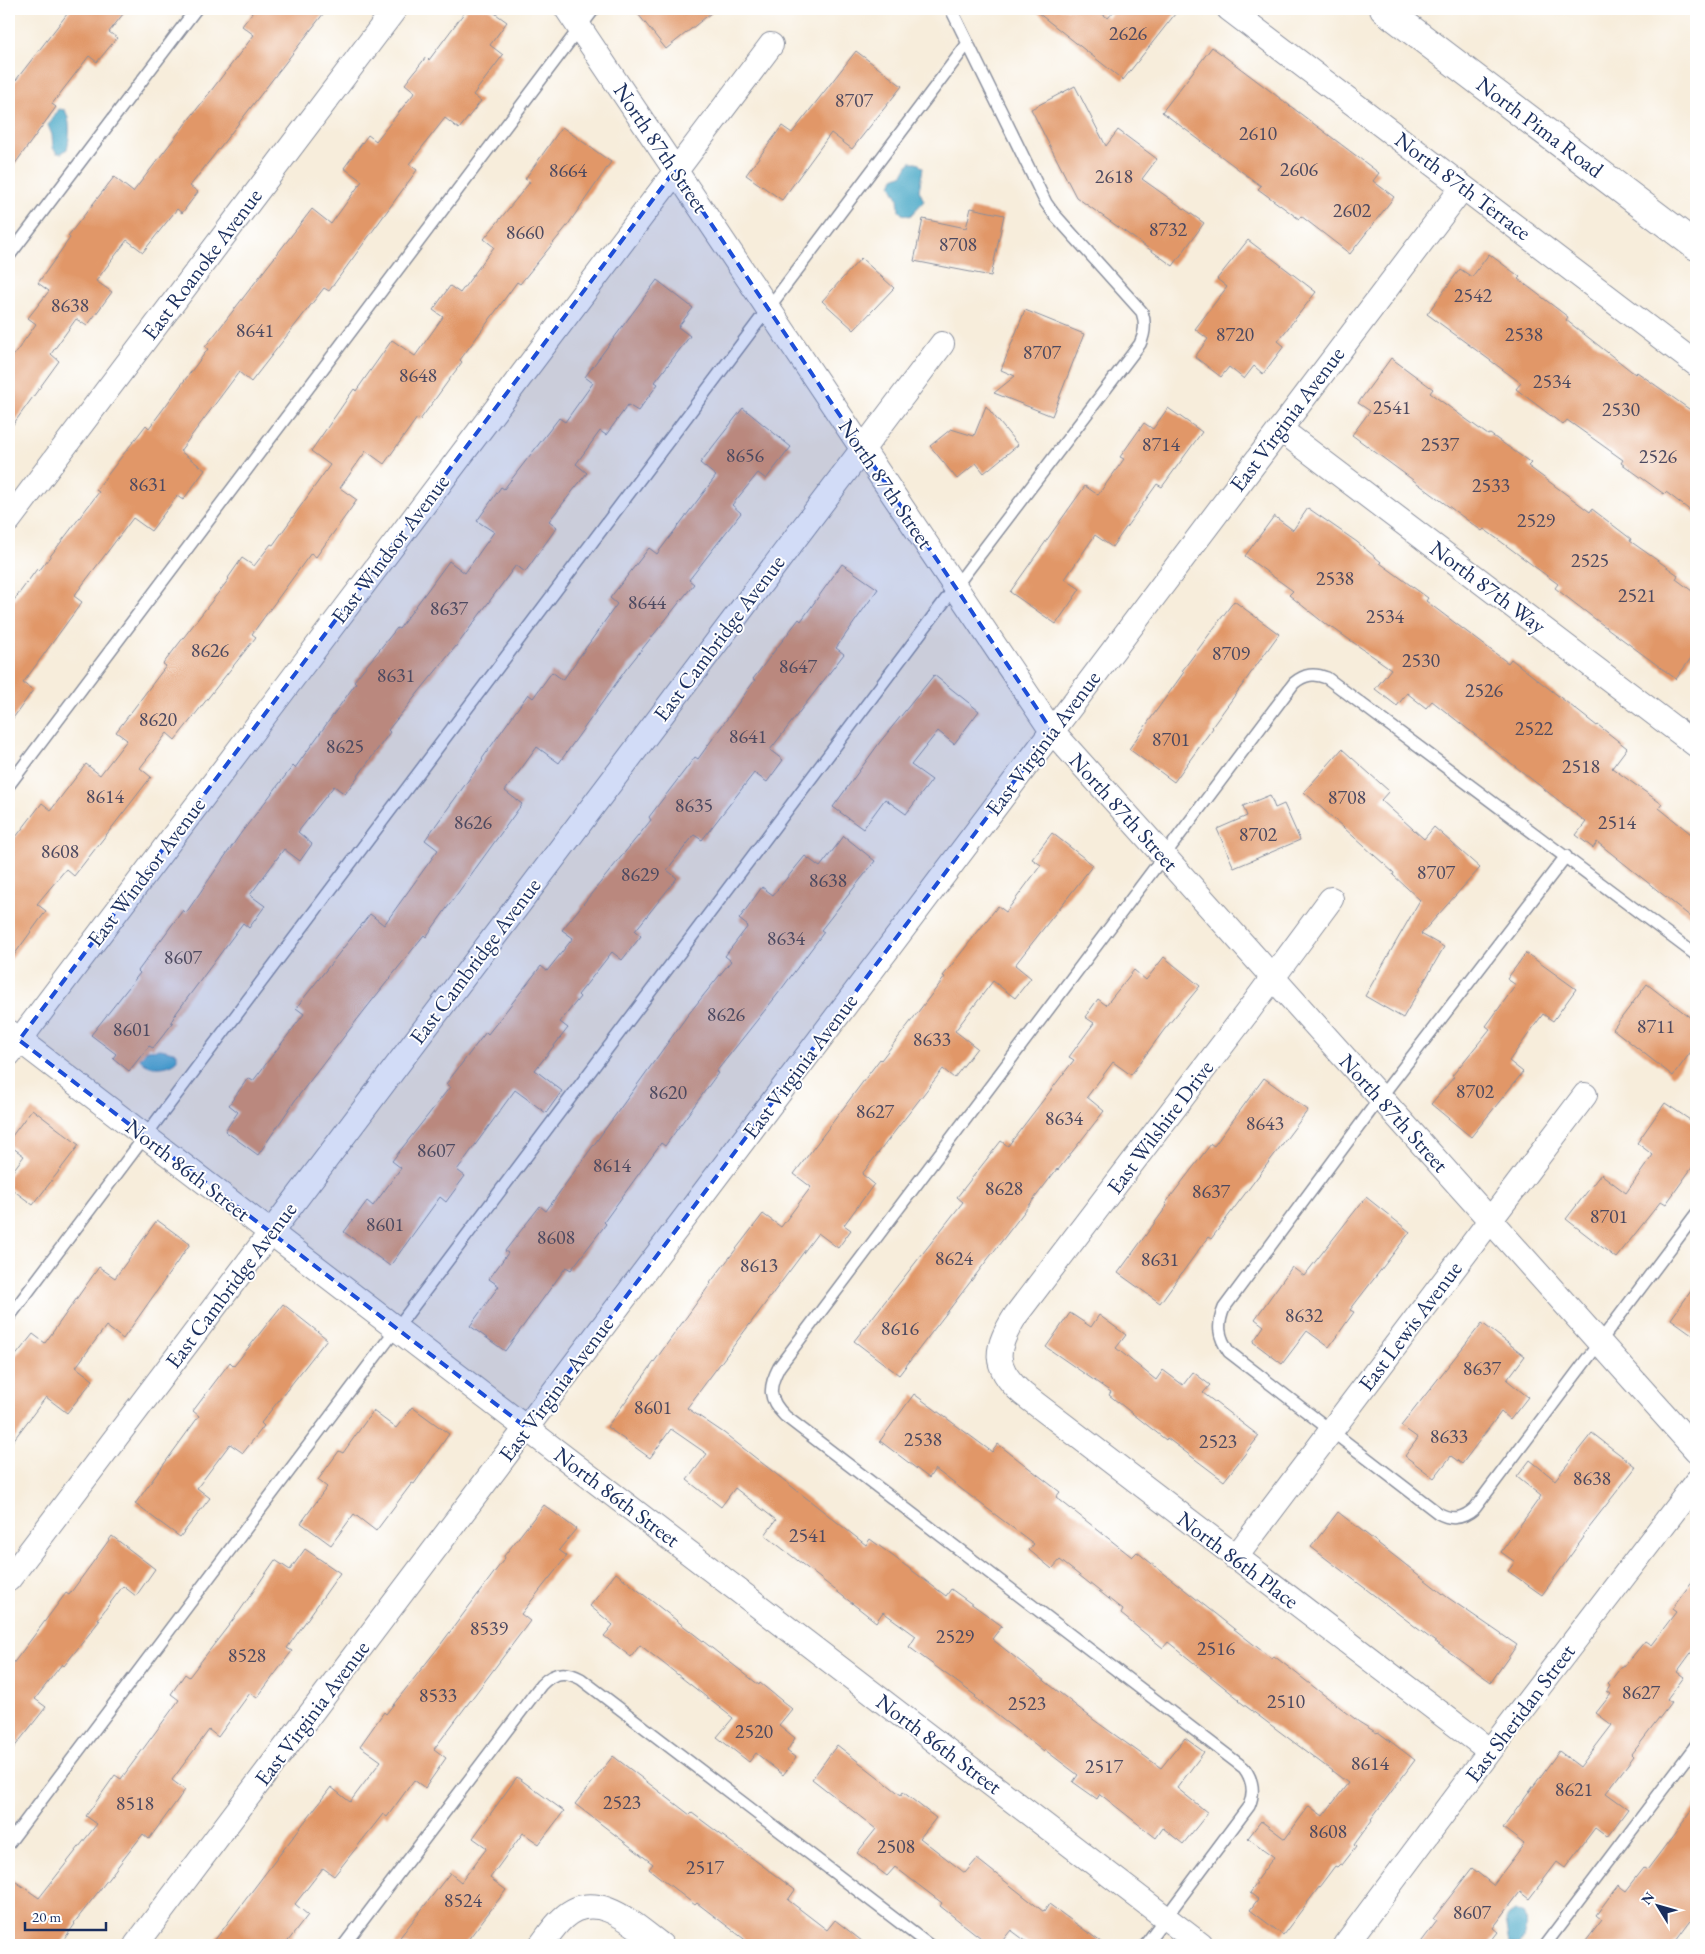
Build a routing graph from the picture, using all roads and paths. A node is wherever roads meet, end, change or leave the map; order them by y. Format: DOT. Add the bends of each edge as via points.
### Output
graph roads {
  1 [pos="196,9"];
  2 [pos="395,9"];
  3 [pos="594,9"];
  4 [pos="951,9"];
  5 [pos="1229,9"];
  6 [pos="1384,9"];
  7 [pos="573,18"];
  8 [pos="968,43"];
  9 [pos="771,45"];
  10 [pos="676,170"];
  11 [pos="1463,187"];
  12 [pos="1696,246"];
  13 [pos="9,256"];
  14 [pos="769,309"];
  15 [pos="942,344"];
  16 [pos="1696,364"];
  17 [pos="1280,429"];
  18 [pos="862,448"];
  19 [pos="9,520"];
  20 [pos="955,587"];
  21 [pos="1052,730"];
  22 [pos="1696,745"];
  23 [pos="9,784"];
  24 [pos="1163,856"];
  25 [pos="1566,856"];
  26 [pos="1331,899"];
  27 [pos="1696,955"];
  28 [pos="1273,978"];
  29 [pos="12,1042"];
  30 [pos="1585,1095"];
  31 [pos="1380,1098"];
  32 [pos="145,1137"];
  33 [pos="1696,1214"];
  34 [pos="1490,1220"];
  35 [pos="270,1233"];
  36 [pos="9,1317"];
  37 [pos="396,1328"];
  38 [pos="1599,1343"];
  39 [pos="999,1359"];
  40 [pos="527,1428"];
  41 [pos="1331,1430"];
  42 [pos="1696,1450"];
  43 [pos="1696,1482"];
  44 [pos="1235,1558"];
  45 [pos="9,1580"];
  46 [pos="1696,1745"];
  47 [pos="1490,1751"];
  48 [pos="9,1843"];
  49 [pos="1165,1918"];
  50 [pos="136,1945"];
  51 [pos="344,1945"];
  52 [pos="541,1945"];
  53 [pos="661,1945"];
  54 [pos="929,1945"];
  55 [pos="1145,1945"];
  56 [pos="1201,1945"];
  57 [pos="1345,1945"];
  58 [pos="1546,1945"];
  1 -- 13 [label="lane"];
  2 -- 19 [label="street, East Roanoke Avenue"];
  3 -- 7 [label="lane"];
  4 -- 8 [label="lane"];
  5 -- 11 [label="street, North 87th Terrace"];
  6 -- 12 [label="main road, North Pima Road"];
  7 -- 10 [label="street, North 87th Street"];
  7 -- 23 [label="lane"];
  8 -- 14 [label="lane"];
  8 -- 20 [label="lane" via="1046,203 1142,312 1145,323 1140,344"];
  9 -- 10 [label="street, East Windsor Avenue"];
  10 -- 14 [label="street, North 87th Street"];
  10 -- 29 [label="street, East Windsor Avenue"];
  11 -- 16 [label="street, North 87th Terrace"];
  11 -- 17 [label="street, East Virginia Avenue"];
  14 -- 18 [label="street, North 87th Street"];
  14 -- 32 [label="lane"];
  15 -- 18 [label="street, East Cambridge Avenue"];
  17 -- 21 [label="street, East Virginia Avenue"];
  17 -- 22 [label="street, North 87th Way"];
  18 -- 20 [label="street, North 87th Street"];
  18 -- 35 [label="street, East Cambridge Avenue"];
  20 -- 21 [label="street, North 87th Street"];
  20 -- 37 [label="lane"];
  21 -- 24 [label="street, North 87th Street"];
  21 -- 40 [label="street, East Virginia Avenue"];
  24 -- 25 [label="lane" via="1294,683 1311,674 1327,678"];
  24 -- 28 [label="street, North 87th Street"];
  24 -- 49 [label="lane" via="779,1367 772,1381 771,1394 785,1416 1250,1776 1253,1797 1249,1806"];
  25 -- 27 [label="lane"];
  25 -- 31 [label="lane"];
  26 -- 28 [label="street, East Wilshire Drive"];
  28 -- 31 [label="street, North 87th Street"];
  28 -- 39 [label="street, East Wilshire Drive" via="1016,1315 1000,1342"];
  29 -- 32 [label="street, North 86th Street"];
  30 -- 34 [label="street, East Lewis Avenue"];
  31 -- 34 [label="street, North 87th Street"];
  31 -- 41 [label="lane" via="1224,1308 1218,1331 1229,1352"];
  32 -- 35 [label="street, North 86th Street"];
  32 -- 36 [label="lane"];
  33 -- 38 [label="lane"];
  34 -- 38 [label="street, North 87th Street"];
  34 -- 41 [label="street, East Lewis Avenue"];
  35 -- 37 [label="street, North 86th Street"];
  35 -- 45 [label="street, East Cambridge Avenue"];
  37 -- 40 [label="street, North 86th Street"];
  37 -- 48 [label="lane"];
  38 -- 41 [label="lane" via="1474,1508 1457,1518 1447,1518 1438,1513"];
  38 -- 42 [label="street, North 87th Street"];
  39 -- 44 [label="street, North 86th Place" via="1012,1385"];
  40 -- 49 [label="street, North 86th Street"];
  40 -- 50 [label="street, East Virginia Avenue"];
  41 -- 44 [label="street, East Lewis Avenue"];
  43 -- 47 [label="street, East Sheridan Street"];
  44 -- 47 [label="street, North 86th Place"];
  46 -- 58 [label="lane"];
  47 -- 57 [label="street, East Sheridan Street"];
  49 -- 55 [label="lane"];
  49 -- 56 [label="street, North 86th Street"];
  51 -- 54 [label="lane" via="541,1685 560,1673 581,1679"];
  52 -- 53 [label="street" via="564,1916 587,1906 610,1909"];
}
